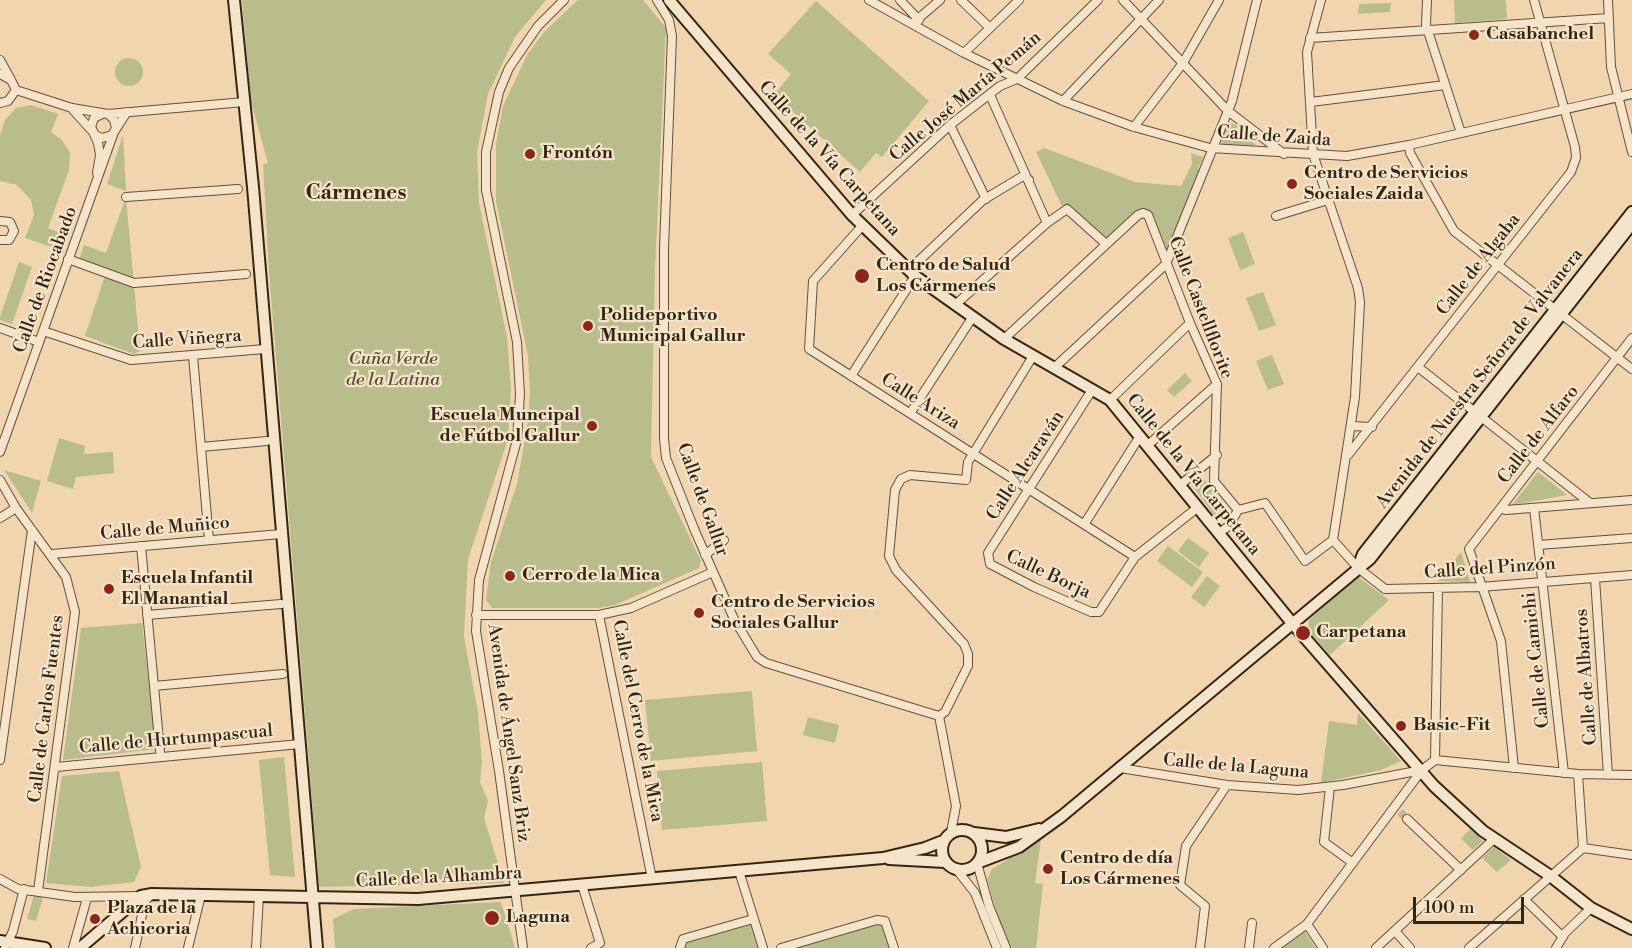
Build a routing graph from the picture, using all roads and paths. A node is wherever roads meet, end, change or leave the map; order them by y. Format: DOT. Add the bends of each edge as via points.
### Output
graph roads {
  1 [pos="234,0"];
  2 [pos="564,0"];
  3 [pos="657,0"];
  4 [pos="669,0"];
  5 [pos="868,0"];
  6 [pos="900,0"];
  7 [pos="940,0"];
  8 [pos="961,0"];
  9 [pos="1019,0"];
  10 [pos="1098,0"];
  11 [pos="1123,0"];
  12 [pos="1160,0"];
  13 [pos="1219,0"];
  14 [pos="1257,0"];
  15 [pos="1321,0"];
  16 [pos="1427,0"];
  17 [pos="1534,0"];
  18 [pos="1608,0"];
  19 [pos="1609,18"];
  20 [pos="1141,20"];
  21 [pos="916,22"];
  22 [pos="1538,23"];
  23 [pos="990,28"];
  24 [pos="1428,31"];
  25 [pos="1310,38"];
  26 [pos="964,53"];
  27 [pos="0,60"];
  28 [pos="1183,63"];
  29 [pos="0,74"];
  30 [pos="1017,79"];
  31 [pos="11,80"];
  32 [pos="1445,85"];
  33 [pos="16,90"];
  34 [pos="990,94"];
  35 [pos="1632,94"];
  36 [pos="1619,98"];
  37 [pos="1063,101"];
  38 [pos="0,102"];
  39 [pos="244,102"];
  40 [pos="1311,102"];
  41 [pos="72,108"];
  42 [pos="1566,109"];
  43 [pos="132,111"];
  44 [pos="1228,111"];
  45 [pos="105,114"];
  46 [pos="950,125"];
  47 [pos="1134,127"];
  48 [pos="93,132"];
  49 [pos="114,132"];
  50 [pos="1461,133"];
  51 [pos="1409,145"];
  52 [pos="1210,148"];
  53 [pos="1632,152"];
  54 [pos="1284,154"];
  55 [pos="1313,154"];
  56 [pos="1029,180"];
  57 [pos="95,186"];
  58 [pos="238,189"];
  59 [pos="126,197"];
  60 [pos="987,199"];
  61 [pos="1328,200"];
  62 [pos="1632,212"];
  63 [pos="852,215"];
  64 [pos="1276,216"];
  65 [pos="0,221"];
  66 [pos="1047,224"];
  67 [pos="1632,224"];
  68 [pos="862,226"];
  69 [pos="0,240"];
  70 [pos="1106,244"];
  71 [pos="69,259"];
  72 [pos="1166,264"];
  73 [pos="1498,265"];
  74 [pos="912,273"];
  75 [pos="246,274"];
  76 [pos="955,305"];
  77 [pos="1559,311"];
  78 [pos="972,318"];
  79 [pos="1190,323"];
  80 [pos="0,328"];
  81 [pos="43,332"];
  82 [pos="1632,338"];
  83 [pos="1004,339"];
  84 [pos="39,342"];
  85 [pos="265,349"];
  86 [pos="193,356"];
  87 [pos="1033,356"];
  88 [pos="1618,358"];
  89 [pos="1418,367"];
  90 [pos="1054,368"];
  91 [pos="1632,369"];
  92 [pos="850,376"];
  93 [pos="1217,384"];
  94 [pos="1092,390"];
  95 [pos="1110,400"];
  96 [pos="911,412"];
  97 [pos="1478,415"];
  98 [pos="1351,426"];
  99 [pos="1372,427"];
  100 [pos="1140,436"];
  101 [pos="267,441"];
  102 [pos="1148,445"];
  103 [pos="201,447"];
  104 [pos="0,452"];
  105 [pos="973,453"];
  106 [pos="1217,455"];
  107 [pos="1347,455"];
  108 [pos="1537,463"];
  109 [pos="1198,471"];
  110 [pos="0,480"];
  111 [pos="1214,481"];
  112 [pos="1180,485"];
  113 [pos="1030,489"];
  114 [pos="1632,500"];
  115 [pos="1590,503"];
  116 [pos="1197,507"];
  117 [pos="16,508"];
  118 [pos="1501,508"];
  119 [pos="1534,508"];
  120 [pos="1238,510"];
  121 [pos="0,518"];
  122 [pos="1085,523"];
  123 [pos="32,530"];
  124 [pos="1220,532"];
  125 [pos="281,534"];
  126 [pos="1632,538"];
  127 [pos="209,540"];
  128 [pos="724,540"];
  129 [pos="1333,540"];
  130 [pos="1538,545"];
  131 [pos="141,546"];
  132 [pos="52,554"];
  133 [pos="705,555"];
  134 [pos="1135,557"];
  135 [pos="987,560"];
  136 [pos="1358,568"];
  137 [pos="713,572"];
  138 [pos="1632,575"];
  139 [pos="1595,578"];
  140 [pos="1543,580"];
  141 [pos="1480,587"];
  142 [pos="1438,588"];
  143 [pos="281,604"];
  144 [pos="147,615"];
  145 [pos="476,615"];
  146 [pos="599,615"];
  147 [pos="1293,623"];
  148 [pos="283,674"];
  149 [pos="154,686"];
  150 [pos="939,716"];
  151 [pos="300,744"];
  152 [pos="160,751"];
  153 [pos="0,760"];
  154 [pos="1435,760"];
  155 [pos="56,766"];
  156 [pos="1120,768"];
  157 [pos="1514,768"];
  158 [pos="1422,770"];
  159 [pos="1564,773"];
  160 [pos="1578,774"];
  161 [pos="1608,775"];
  162 [pos="1632,775"];
  163 [pos="1227,784"];
  164 [pos="1330,787"];
  165 [pos="1407,819"];
  166 [pos="1048,826"];
  167 [pos="974,833"];
  168 [pos="947,836"];
  169 [pos="1494,839"];
  170 [pos="1583,848"];
  171 [pos="1632,855"];
  172 [pos="883,858"];
  173 [pos="945,862"];
  174 [pos="977,863"];
  175 [pos="1353,863"];
  176 [pos="957,870"];
  177 [pos="1461,870"];
  178 [pos="739,871"];
  179 [pos="1550,875"];
  180 [pos="0,879"];
  181 [pos="652,879"];
  182 [pos="582,885"];
  183 [pos="24,889"];
  184 [pos="38,891"];
  185 [pos="514,891"];
  186 [pos="147,895"];
  187 [pos="201,895"];
  188 [pos="259,896"];
  189 [pos="313,897"];
  190 [pos="87,898"];
  191 [pos="1524,900"];
  192 [pos="1591,908"];
  193 [pos="753,919"];
  194 [pos="1252,923"];
  195 [pos="1307,924"];
  196 [pos="1632,929"];
  197 [pos="1395,931"];
  198 [pos="1563,937"];
  199 [pos="4,944"];
  200 [pos="45,948"];
  201 [pos="73,948"];
  202 [pos="80,948"];
  203 [pos="135,948"];
  204 [pos="188,948"];
  205 [pos="256,948"];
  206 [pos="317,948"];
  207 [pos="523,948"];
  208 [pos="591,948"];
  209 [pos="680,948"];
  210 [pos="763,948"];
  211 [pos="781,948"];
  212 [pos="894,948"];
  213 [pos="998,948"];
  214 [pos="1006,948"];
  215 [pos="1200,948"];
  216 [pos="1249,948"];
  217 [pos="1274,948"];
  218 [pos="1323,948"];
  219 [pos="1376,948"];
  220 [pos="1410,948"];
  221 [pos="1469,948"];
  222 [pos="1556,948"];
  1 -- 39 [label="street"];
  2 -- 145 [label="street, Avenida de Ángel Sanz Briz" via="538,26 509,68 499,92 486,152 486,190 517,342 520,394 517,440 485,550"];
  3 -- 133 [label="street, Calle de Gallur" via="669,20 672,36 664,248 664,439 666,458"];
  4 -- 63 [label="street, Calle de la Vía Carpetana"];
  5 -- 21 [label="street, Calle de Zaida"];
  6 -- 21 [label="street"];
  7 -- 21 [label="street"];
  8 -- 23 [label="street"];
  9 -- 23 [label="street"];
  10 -- 30 [label="street, Calle José María Pemán"];
  11 -- 20 [label="street"];
  12 -- 20 [label="street"];
  13 -- 28 [label="street"];
  14 -- 44 [label="street"];
  15 -- 25 [label="street"];
  16 -- 24 [label="street"];
  17 -- 22 [label="street, Calle de Algaba"];
  18 -- 19 [label="street"];
  19 -- 22 [label="street"];
  19 -- 36 [label="street" via="1611,67"];
  20 -- 28 [label="street"];
  20 -- 37 [label="street"];
  21 -- 26 [label="street, Calle de Zaida"];
  22 -- 24 [label="street"];
  22 -- 42 [label="street, Calle de Algaba"];
  23 -- 26 [label="street"];
  24 -- 25 [label="street"];
  24 -- 32 [label="street"];
  25 -- 40 [label="street" via="1307,52"];
  26 -- 30 [label="street, Calle de Zaida"];
  27 -- 31 [label="street"];
  28 -- 44 [label="street"];
  28 -- 47 [label="street"];
  29 -- 31 [label="street"];
  30 -- 34 [label="street, Calle José María Pemán"];
  30 -- 37 [label="street, Calle de Zaida"];
  31 -- 33 [label="street"];
  32 -- 40 [label="street"];
  32 -- 50 [label="street"];
  33 -- 38 [label="street" via="8,101"];
  33 -- 41 [label="street"];
  34 -- 46 [label="street, Calle José María Pemán"];
  34 -- 56 [label="street"];
  35 -- 36 [label="street, Calle de Zaida"];
  36 -- 42 [label="street, Calle de Zaida"];
  36 -- 53 [label="street"];
  37 -- 47 [label="street, Calle de Zaida"];
  39 -- 43 [label="street"];
  39 -- 85 [label="street"];
  40 -- 55 [label="street"];
  41 -- 45 [label="street"];
  41 -- 48 [label="street, Calle de Riocabado"];
  42 -- 50 [label="street, Calle de Zaida"];
  42 -- 73 [label="street, Calle de Algaba" via="1576,158 1571,172"];
  43 -- 45 [label="street"];
  43 -- 49 [label="street, Calle de Riocabado"];
  44 -- 52 [label="street"];
  44 -- 54 [label="street"];
  45 -- 48 [label="street" via="94,118"];
  45 -- 49 [label="street" via="116,124"];
  46 -- 60 [label="street"];
  46 -- 63 [label="street, Calle José María Pemán"];
  47 -- 52 [label="street, Calle de Zaida"];
  48 -- 49 [label="street" via="106,138"];
  48 -- 57 [label="street, Calle de Riocabado" via="100,155"];
  49 -- 57 [label="street, Calle de Riocabado"];
  50 -- 51 [label="street, Calle de Zaida"];
  51 -- 55 [label="street, Calle de Zaida" via="1347,156"];
  51 -- 73 [label="street" via="1454,231"];
  52 -- 54 [label="street, Calle de Zaida"];
  52 -- 72 [label="street"];
  54 -- 55 [label="street, Calle de Zaida"];
  55 -- 61 [label="street"];
  56 -- 60 [label="street" via="1023,176"];
  56 -- 66 [label="street"];
  57 -- 71 [label="street, Calle de Riocabado"];
  58 -- 59 [label="street"];
  60 -- 74 [label="street"];
  61 -- 64 [label="street"];
  61 -- 98 [label="street" via="1358,288"];
  62 -- 77 [label="street, Avenida de Nuestra Señora de Valvanera"];
  63 -- 68 [label="street, Calle de la Vía Carpetana"];
  65 -- 69 [label="street" via="10,222 14,231 9,240"];
  66 -- 70 [label="street" via="1067,209"];
  66 -- 76 [label="street"];
  67 -- 77 [label="street, Avenida de Nuestra Señora de Valvanera"];
  68 -- 74 [label="street, Calle de la Vía Carpetana"];
  68 -- 92 [label="street, Calle Ariza" via="813,281 809,349"];
  70 -- 72 [label="street, Calle Castellflorite" via="1143,213 1149,215"];
  70 -- 83 [label="street"];
  71 -- 75 [label="street" via="134,283"];
  71 -- 81 [label="street, Calle de Riocabado"];
  72 -- 79 [label="street, Calle Castellflorite"];
  72 -- 90 [label="street"];
  73 -- 77 [label="street"];
  73 -- 89 [label="street, Calle de Algaba"];
  74 -- 76 [label="street, Calle de la Vía Carpetana"];
  74 -- 92 [label="street"];
  76 -- 78 [label="street, Calle de la Vía Carpetana"];
  77 -- 88 [label="street"];
  77 -- 97 [label="street, Avenida de Nuestra Señora de Valvanera"];
  78 -- 83 [label="street, Calle de la Vía Carpetana"];
  78 -- 96 [label="street"];
  79 -- 93 [label="street, Calle Castellflorite"];
  79 -- 95 [label="street"];
  80 -- 84 [label="street"];
  81 -- 84 [label="street, Calle de Riocabado"];
  81 -- 86 [label="street, Calle Viñegra" via="121,359"];
  82 -- 88 [label="street, Calle de Alfaro"];
  83 -- 87 [label="street, Calle de la Vía Carpetana"];
  84 -- 104 [label="street, Calle de Riocabado"];
  85 -- 86 [label="street, Calle Viñegra"];
  85 -- 125 [label="street"];
  86 -- 103 [label="street"];
  87 -- 90 [label="street, Calle de la Vía Carpetana"];
  87 -- 105 [label="street"];
  88 -- 91 [label="street"];
  88 -- 108 [label="street, Calle de Alfaro"];
  89 -- 97 [label="street"];
  89 -- 99 [label="street, Calle de Algaba"];
  90 -- 94 [label="street, Calle de la Vía Carpetana"];
  92 -- 96 [label="street, Calle Ariza"];
  93 -- 102 [label="street"];
  93 -- 106 [label="street, Calle Castellflorite"];
  94 -- 95 [label="street, Calle de la Vía Carpetana"];
  94 -- 113 [label="street, Calle Alcaraván"];
  95 -- 100 [label="street, Calle de la Vía Carpetana"];
  96 -- 105 [label="street, Calle Ariza"];
  97 -- 108 [label="street"];
  97 -- 136 [label="street, Avenida de Nuestra Señora de Valvanera" via="1363,554"];
  98 -- 99 [label="street"];
  98 -- 107 [label="street"];
  99 -- 107 [label="street, Calle de Algaba"];
  100 -- 102 [label="street, Calle de la Vía Carpetana"];
  100 -- 122 [label="street"];
  101 -- 103 [label="street"];
  102 -- 112 [label="street, Calle de la Vía Carpetana"];
  103 -- 127 [label="street"];
  105 -- 113 [label="street, Calle Ariza"];
  105 -- 150 [label="street" via="966,480 910,475 901,479 895,490 889,556 896,570 964,644 968,654 968,666 945,712"];
  106 -- 109 [label="street"];
  106 -- 111 [label="street, Calle Castellflorite"];
  107 -- 129 [label="street"];
  108 -- 115 [label="street"];
  108 -- 118 [label="street, Calle de Alfaro"];
  109 -- 111 [label="street" via="1206,472"];
  109 -- 112 [label="street"];
  110 -- 117 [label="street, Calle de Carlos Fuentes"];
  111 -- 120 [label="street"];
  112 -- 116 [label="street, Calle de la Vía Carpetana"];
  113 -- 122 [label="street, Calle Ariza"];
  113 -- 135 [label="street, Calle Alcaraván"];
  114 -- 115 [label="street"];
  115 -- 119 [label="street"];
  116 -- 124 [label="street, Calle de la Vía Carpetana"];
  116 -- 134 [label="street"];
  117 -- 121 [label="street"];
  117 -- 123 [label="street, Calle de Carlos Fuentes"];
  118 -- 119 [label="street"];
  118 -- 141 [label="street, Calle de Alfaro" via="1469,549"];
  119 -- 130 [label="street, Calle de Camichi"];
  120 -- 124 [label="street" via="1230,526"];
  120 -- 129 [label="street" via="1265,503 1305,561"];
  122 -- 134 [label="street, Calle Ariza"];
  123 -- 132 [label="street, Calle de Carlos Fuentes"];
  123 -- 153 [label="street"];
  124 -- 147 [label="street, Calle de la Vía Carpetana"];
  125 -- 127 [label="street, Calle de Muñico"];
  125 -- 151 [label="street"];
  126 -- 130 [label="street"];
  127 -- 131 [label="street, Calle de Muñico"];
  128 -- 133 [label="street"];
  129 -- 136 [label="street, Calle del Pinzón"];
  130 -- 140 [label="street, Calle de Camichi"];
  131 -- 132 [label="street, Calle de Muñico"];
  131 -- 144 [label="street"];
  132 -- 155 [label="street, Calle de Carlos Fuentes" via="71,588 75,612"];
  133 -- 137 [label="street, Calle de Gallur"];
  134 -- 135 [label="street, Calle Borja" via="1099,612 1034,587 994,568"];
  136 -- 142 [label="street, Calle del Pinzón" via="1385,589"];
  136 -- 147 [label="street, Avenida de Nuestra Señora de Valvanera"];
  137 -- 146 [label="street, Calle del Cerro de la Mica" via="631,608"];
  137 -- 150 [label="street, Calle de Gallur" via="751,650 766,663"];
  138 -- 139 [label="street, Calle del Pinzón"];
  139 -- 140 [label="street, Calle del Pinzón"];
  139 -- 161 [label="street, Calle de Albatros"];
  140 -- 141 [label="street, Calle del Pinzón"];
  140 -- 159 [label="street, Calle de Camichi"];
  141 -- 142 [label="street, Calle del Pinzón"];
  141 -- 157 [label="street" via="1501,641"];
  142 -- 154 [label="street"];
  143 -- 144 [label="street"];
  144 -- 149 [label="street"];
  145 -- 146 [label="street"];
  145 -- 185 [label="street, Avenida de Ángel Sanz Briz"];
  146 -- 181 [label="street, Calle del Cerro de la Mica"];
  147 -- 156 [label="street, Avenida de Nuestra Señora de Valvanera"];
  147 -- 158 [label="street, Calle de la Vía Carpetana"];
  148 -- 149 [label="street"];
  149 -- 152 [label="street"];
  150 -- 168 [label="street" via="956,806"];
  151 -- 155 [label="street, Calle de Hurtumpascual"];
  151 -- 189 [label="street"];
  154 -- 157 [label="street"];
  154 -- 158 [label="street, Calle de la Laguna"];
  155 -- 184 [label="street, Calle de Carlos Fuentes"];
  156 -- 163 [label="street, Calle de la Laguna"];
  156 -- 166 [label="street, Avenida de Nuestra Señora de Valvanera"];
  157 -- 159 [label="street"];
  158 -- 164 [label="street, Calle de la Laguna"];
  158 -- 169 [label="street, Calle de la Vía Carpetana" via="1434,786"];
  158 -- 175 [label="street" via="1397,809"];
  159 -- 160 [label="street"];
  160 -- 161 [label="street"];
  160 -- 170 [label="street"];
  161 -- 162 [label="street"];
  163 -- 164 [label="street, Calle de la Laguna" via="1298,790"];
  163 -- 215 [label="street" via="1186,846 1180,885 1205,906"];
  164 -- 175 [label="street" via="1324,842"];
  165 -- 177 [label="street"];
  166 -- 167 [label="street, Avenida de Nuestra Señora de Valvanera" via="1006,837"];
  166 -- 174 [label="street, Avenida de Nuestra Señora de Valvanera" via="1019,847"];
  167 -- 168 [label="street" via="964,829"];
  167 -- 174 [label="street" via="982,848"];
  168 -- 172 [label="street, Calle de la Alhambra" via="925,848"];
  168 -- 173 [label="street" via="941,852"];
  169 -- 177 [label="street"];
  169 -- 179 [label="street, Calle de la Vía Carpetana"];
  170 -- 171 [label="street"];
  170 -- 179 [label="street"];
  172 -- 173 [label="street, Calle de la Alhambra"];
  172 -- 178 [label="street, Calle de la Alhambra"];
  173 -- 176 [label="street"];
  174 -- 176 [label="street"];
  174 -- 214 [label="street"];
  175 -- 195 [label="street"];
  176 -- 213 [label="street" via="975,893"];
  177 -- 197 [label="street"];
  178 -- 181 [label="street, Calle de la Alhambra"];
  178 -- 193 [label="street"];
  179 -- 191 [label="street"];
  179 -- 192 [label="street, Calle de la Vía Carpetana"];
  180 -- 183 [label="street, Calle de la Alhambra"];
  181 -- 182 [label="street, Calle de la Alhambra"];
  182 -- 185 [label="street, Calle de la Alhambra"];
  182 -- 208 [label="street" via="600,943"];
  183 -- 184 [label="street, Calle de la Alhambra"];
  183 -- 199 [label="street" via="13,931"];
  184 -- 190 [label="street, Calle de la Alhambra"];
  185 -- 189 [label="street, Calle de la Alhambra" via="418,899"];
  185 -- 207 [label="street, Avenida de Ángel Sanz Briz"];
  186 -- 187 [label="street, Calle de la Alhambra"];
  186 -- 190 [label="street, Calle de la Alhambra"];
  186 -- 202 [label="street"];
  186 -- 203 [label="street"];
  187 -- 188 [label="street, Calle de la Alhambra"];
  187 -- 204 [label="street"];
  188 -- 189 [label="street, Calle de la Alhambra"];
  188 -- 205 [label="street"];
  189 -- 206 [label="street"];
  190 -- 201 [label="street"];
  191 -- 198 [label="street"];
  191 -- 221 [label="street"];
  192 -- 196 [label="street, Calle de la Vía Carpetana"];
  192 -- 198 [label="street"];
  193 -- 209 [label="street" via="683,939"];
  193 -- 210 [label="street"];
  194 -- 216 [label="street"];
  195 -- 217 [label="street"];
  195 -- 218 [label="street"];
  197 -- 219 [label="street"];
  197 -- 220 [label="street"];
  198 -- 222 [label="street"];
  199 -- 200 [label="street"];
  211 -- 212 [label="street" via="877,920 885,921"];
}
